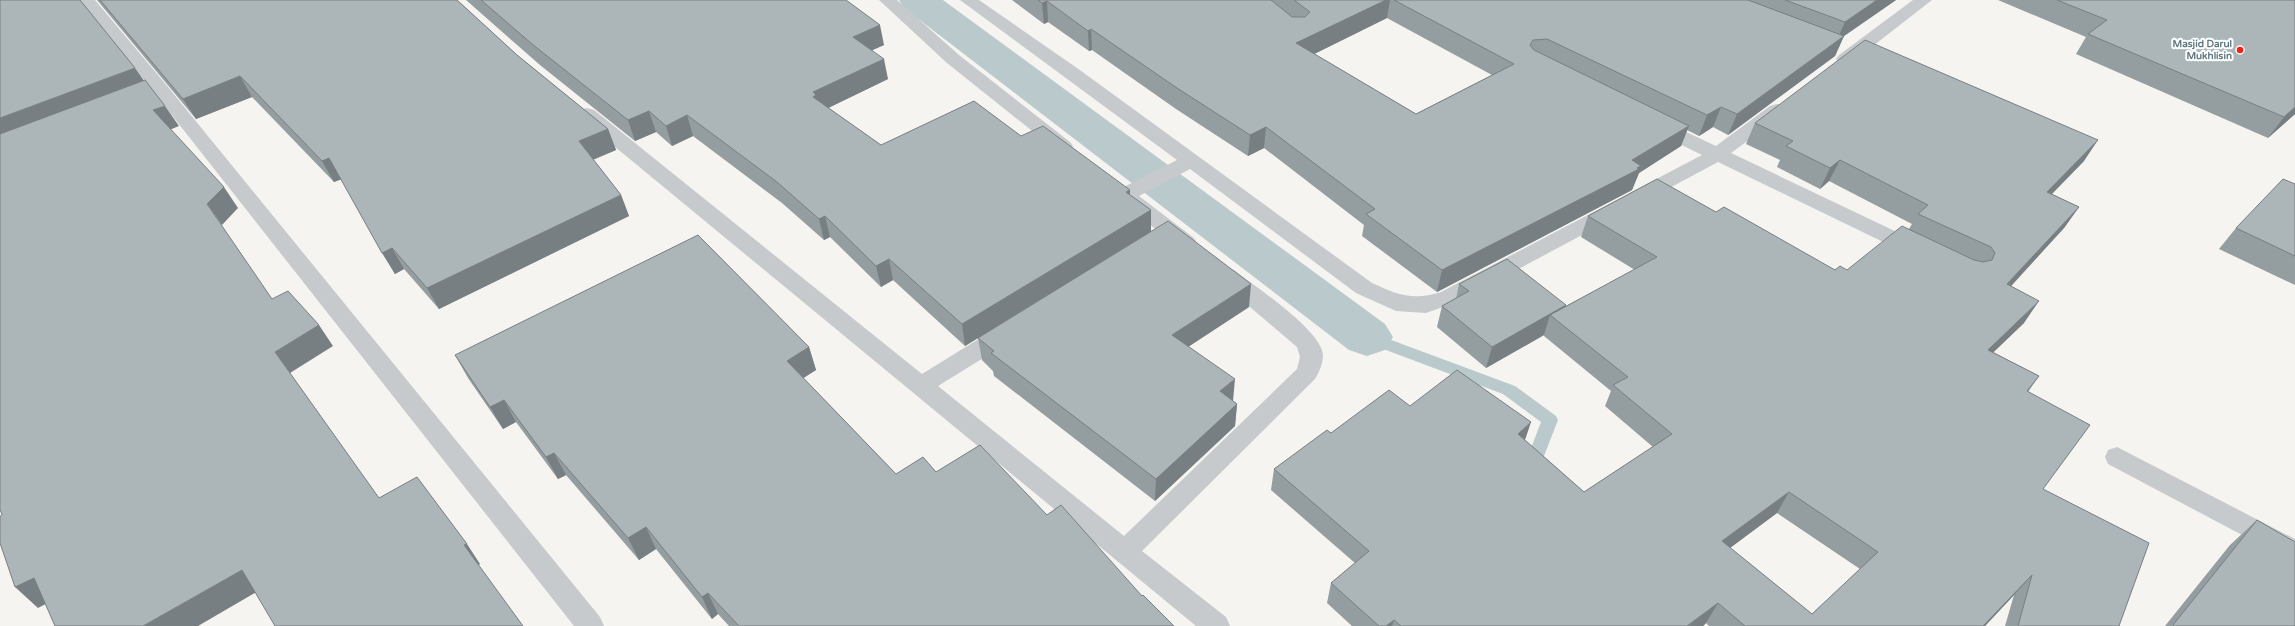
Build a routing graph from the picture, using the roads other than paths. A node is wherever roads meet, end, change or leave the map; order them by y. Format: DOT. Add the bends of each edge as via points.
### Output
graph roads {
  1 [pos="86,0"];
  2 [pos="887,0"];
  3 [pos="968,0"];
  4 [pos="1924,0"];
  5 [pos="1831,69"];
  6 [pos="1793,98"];
  7 [pos="570,100"];
  8 [pos="1639,117"];
  9 [pos="1718,154"];
  10 [pos="1076,156"];
  11 [pos="1182,165"];
  12 [pos="1107,180"];
  13 [pos="1129,193"];
  14 [pos="1172,230"];
  15 [pos="1151,243"];
  16 [pos="1933,258"];
  17 [pos="1023,322"];
  18 [pos="922,385"];
  19 [pos="2117,457"];
  20 [pos="1125,551"];
  21 [pos="2295,552"];
  22 [pos="590,626"];
  23 [pos="1216,626"];
  1 -- 22 [label="street" via="155,94"];
  2 -- 10 [label="street" via="953,59"];
  3 -- 11 [label="street" via="1071,72"];
  4 -- 5 [label="street" via="1842,52"];
  6 -- 9 [label="street"];
  7 -- 18 [label="street"];
  8 -- 9 [label="street"];
  9 -- 11 [label="street" via="1449,297 1426,305 1396,303 1364,288"];
  9 -- 16 [label="street"];
  11 -- 13 [label="street"];
  12 -- 13 [label="street"];
  13 -- 14 [label="street"];
  14 -- 15 [label="street"];
  14 -- 20 [label="street" via="1301,336 1310,346 1312,357 1307,373"];
  17 -- 18 [label="street"];
  18 -- 20 [label="street"];
  19 -- 21 [label="street"];
  20 -- 23 [label="street"];
}
